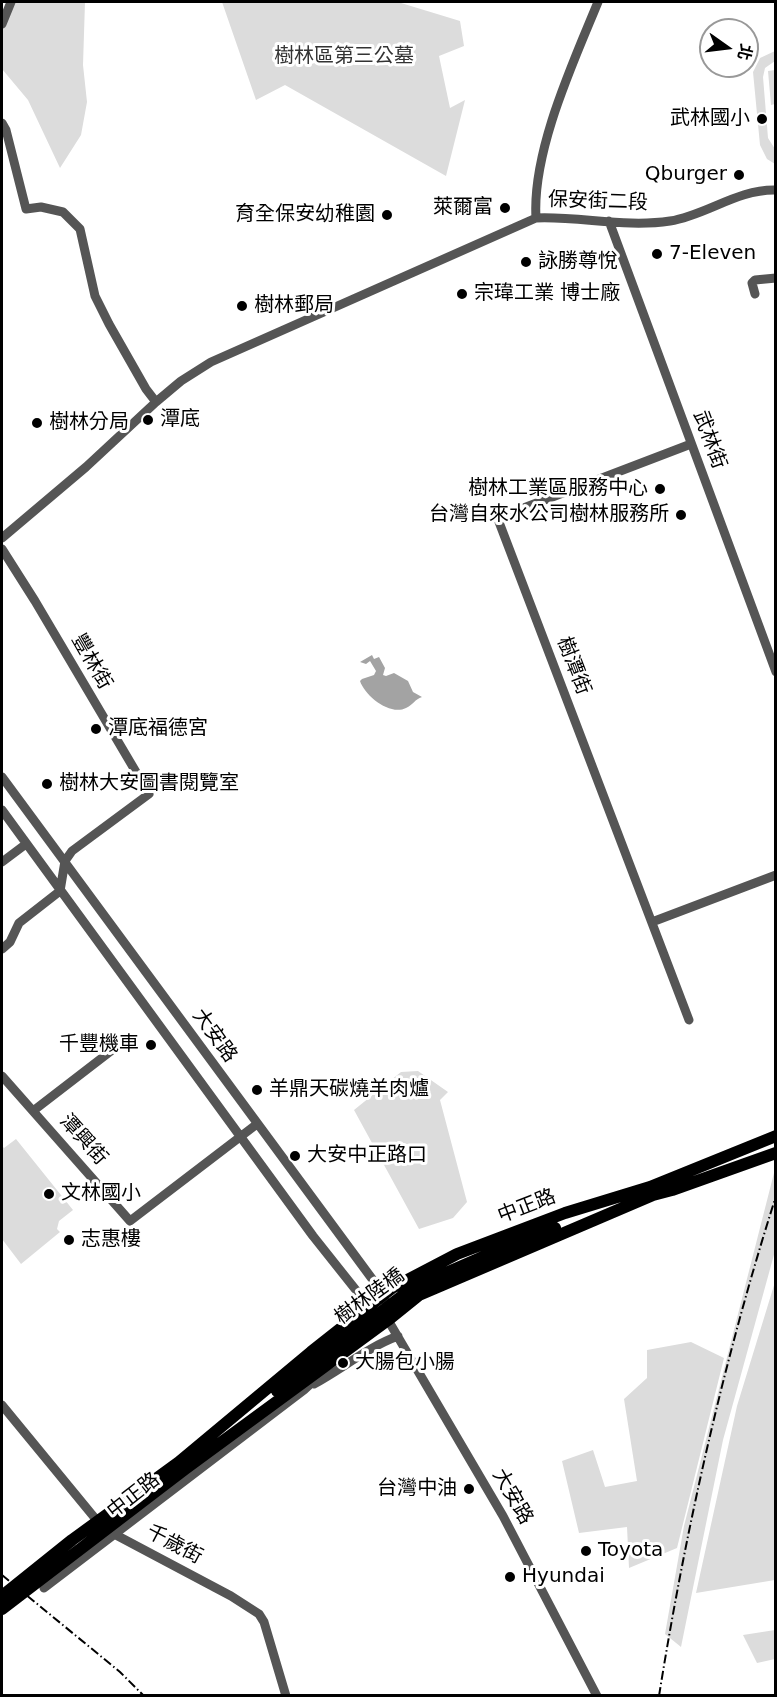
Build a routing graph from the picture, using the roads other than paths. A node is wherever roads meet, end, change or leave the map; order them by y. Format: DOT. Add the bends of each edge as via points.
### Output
graph roads {
  1 [pos="11,2"];
  2 [pos="598,2"];
  3 [pos="2,24"];
  4 [pos="2,123"];
  5 [pos="776,190"];
  6 [pos="536,218"];
  7 [pos="609,221"];
  8 [pos="776,278"];
  9 [pos="755,294"];
  10 [pos="156,402"];
  11 [pos="691,444"];
  12 [pos="2,538"];
  13 [pos="2,549"];
  14 [pos="776,672"];
  15 [pos="2,777"];
  16 [pos="2,810"];
  17 [pos="26,844"];
  18 [pos="65,861"];
  19 [pos="2,862"];
  20 [pos="776,875"];
  21 [pos="60,891"];
  22 [pos="652,922"];
  23 [pos="2,949"];
  24 [pos="689,1020"];
  25 [pos="120,1044"];
  26 [pos="2,1076"];
  27 [pos="33,1111"];
  28 [pos="257,1124"];
  29 [pos="776,1136"];
  30 [pos="240,1137"];
  31 [pos="776,1153"];
  32 [pos="652,1191"];
  33 [pos="384,1295"];
  34 [pos="368,1307"];
  35 [pos="388,1320"];
  36 [pos="398,1335"];
  37 [pos="346,1351"];
  38 [pos="311,1352"];
  39 [pos="304,1390"];
  40 [pos="2,1405"];
  41 [pos="182,1465"];
  42 [pos="116,1535"];
  43 [pos="44,1588"];
  44 [pos="2,1596"];
  45 [pos="2,1609"];
  46 [pos="285,1695"];
  47 [pos="597,1695"];
  1 -- 3 [label="street"];
  2 -- 6 [label="street" via="544,146"];
  4 -- 10 [label="street" via="26,209 41,207 63,212 80,229 95,296"];
  5 -- 7 [label="street, 保安街二段" via="750,192 672,220 639,224"];
  6 -- 7 [label="street, 保安街二段"];
  6 -- 10 [label="street, 保安街二段" via="211,362"];
  7 -- 11 [label="street, 武林街"];
  8 -- 9 [label="street" via="755,280"];
  10 -- 12 [label="street, 保安街二段"];
  11 -- 14 [label="street, 武林街"];
  11 -- 22 [label="street, 樹潭街" via="500,517 499,522"];
  13 -- 18 [label="street, 豐林街" via="149,795 72,851"];
  15 -- 18 [label="street, 大安路"];
  16 -- 17 [label="street, 大安路"];
  17 -- 19 [label="street"];
  17 -- 21 [label="street, 大安路"];
  18 -- 21 [label="street"];
  18 -- 28 [label="street, 大安路"];
  20 -- 22 [label="street"];
  21 -- 23 [label="street" via="19,923"];
  21 -- 30 [label="street, 大安路"];
  22 -- 24 [label="street, 樹潭街"];
  25 -- 27 [label="street, 潭興街"];
  26 -- 27 [label="street, 潭興街"];
  27 -- 30 [label="street, 潭興街" via="130,1221"];
  28 -- 30 [label="street"];
  28 -- 33 [label="street, 大安路"];
  29 -- 32 [label="main road, 中正路"];
  30 -- 34 [label="street, 大安路"];
  31 -- 32 [label="main road, 中正路" via="672,1190"];
  32 -- 33 [label="main road, 中正路" via="565,1213 457,1254"];
  32 -- 35 [label="main road, 中正路" via="419,1295"];
  32 -- 41 [label="main road, 樹林陸橋" via="497,1250 414,1287"];
  33 -- 34 [label="main road, 中正路"];
  33 -- 35 [label="street, 大安路"];
  34 -- 35 [label="street, 大安路"];
  34 -- 38 [label="main road, 中正路"];
  35 -- 36 [label="street, 大安路"];
  35 -- 37 [label="main road, 中正路"];
  36 -- 39 [label="street"];
  36 -- 47 [label="street, 大安路" via="503,1516"];
  37 -- 39 [label="street"];
  37 -- 41 [label="main road, 樹林陸橋"];
  38 -- 41 [label="main road, 樹林陸橋"];
  39 -- 42 [label="street, 中正路"];
  40 -- 42 [label="street, 千歲街" via="94,1517"];
  41 -- 44 [label="main road, 樹林陸橋" via="72,1540"];
  41 -- 45 [label="main road, 樹林陸橋"];
  42 -- 43 [label="street, 中正路"];
  42 -- 46 [label="street, 千歲街" via="259,1614"];
}
